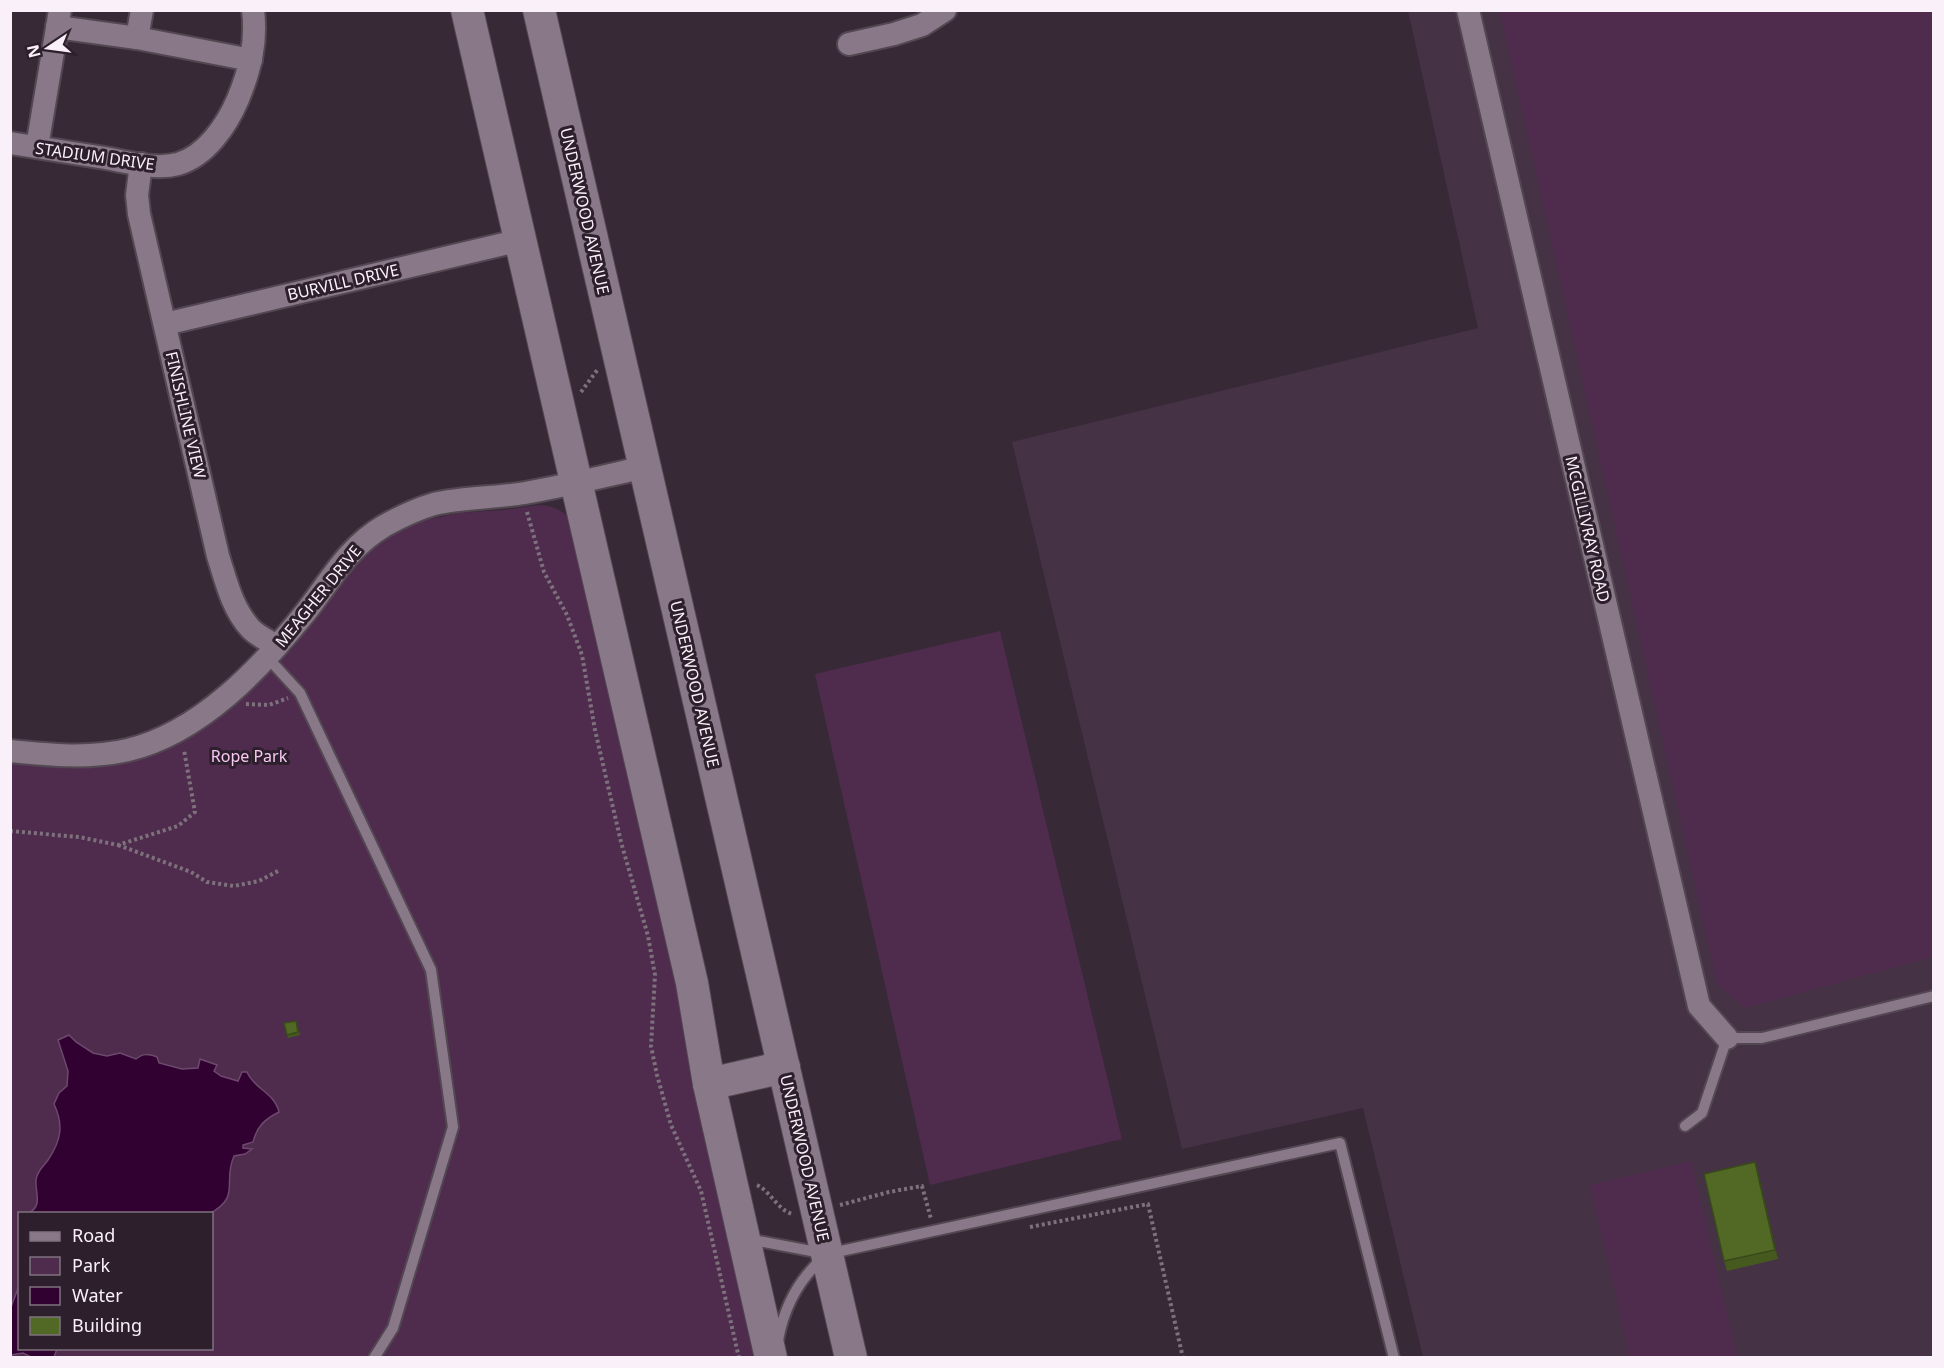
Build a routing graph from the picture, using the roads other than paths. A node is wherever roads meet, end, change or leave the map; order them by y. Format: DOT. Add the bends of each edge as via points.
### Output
graph roads {
  1 [pos="142,10"];
  2 [pos="253,10"];
  3 [pos="467,10"];
  4 [pos="539,10"];
  5 [pos="945,10"];
  6 [pos="1468,10"];
  7 [pos="59,19"];
  8 [pos="137,38"];
  9 [pos="849,44"];
  10 [pos="251,60"];
  11 [pos="10,143"];
  12 [pos="37,147"];
  13 [pos="141,164"];
  14 [pos="521,240"];
  15 [pos="165,324"];
  16 [pos="645,467"];
  17 [pos="577,483"];
  18 [pos="272,652"];
  19 [pos="10,751"];
  20 [pos="1934,996"];
  21 [pos="1727,1038"];
  22 [pos="784,1067"];
  23 [pos="709,1084"];
  24 [pos="1685,1126"];
  25 [pos="742,1238"];
  26 [pos="827,1254"];
  27 [pos="374,1358"];
  28 [pos="773,1358"];
  29 [pos="851,1358"];
  30 [pos="1394,1358"];
  1 -- 8 [label="street"];
  2 -- 10 [label="street, STADIUM DRIVE"];
  3 -- 14 [label="main road"];
  4 -- 16 [label="main road, UNDERWOOD AVENUE"];
  5 -- 9 [label="street" via="922,25"];
  6 -- 21 [label="street, MCGILLIVRAY ROAD" via="1699,1006"];
  7 -- 8 [label="street"];
  7 -- 12 [label="street"];
  8 -- 10 [label="street"];
  10 -- 13 [label="street, STADIUM DRIVE" via="234,108 214,139 190,159 177,164"];
  11 -- 12 [label="street, STADIUM DRIVE"];
  12 -- 13 [label="street, STADIUM DRIVE"];
  13 -- 15 [label="street, FINISHLINE VIEW" via="139,214"];
  14 -- 15 [label="street, BURVILL DRIVE"];
  14 -- 17 [label="main road"];
  15 -- 18 [label="street, FINISHLINE VIEW" via="228,590 238,613"];
  16 -- 17 [label="street, MEAGHER DRIVE"];
  16 -- 22 [label="main road, UNDERWOOD AVENUE"];
  17 -- 18 [label="street, MEAGHER DRIVE" via="435,504 382,527 338,567"];
  17 -- 23 [label="main road" via="692,983"];
  18 -- 19 [label="street, MEAGHER DRIVE" via="212,709 129,750 42,754"];
  18 -- 27 [label="lane" via="300,693 431,970 453,1127 393,1328"];
  20 -- 21 [label="lane" via="1762,1038"];
  21 -- 24 [label="lane" via="1702,1113"];
  22 -- 23 [label="main road"];
  22 -- 26 [label="main road, UNDERWOOD AVENUE"];
  23 -- 25 [label="main road"];
  25 -- 26 [label="lane"];
  25 -- 28 [label="main road"];
  26 -- 28 [label="lane" via="792,1294"];
  26 -- 29 [label="main road, UNDERWOOD AVENUE"];
  26 -- 30 [label="lane" via="1340,1143"];
}
